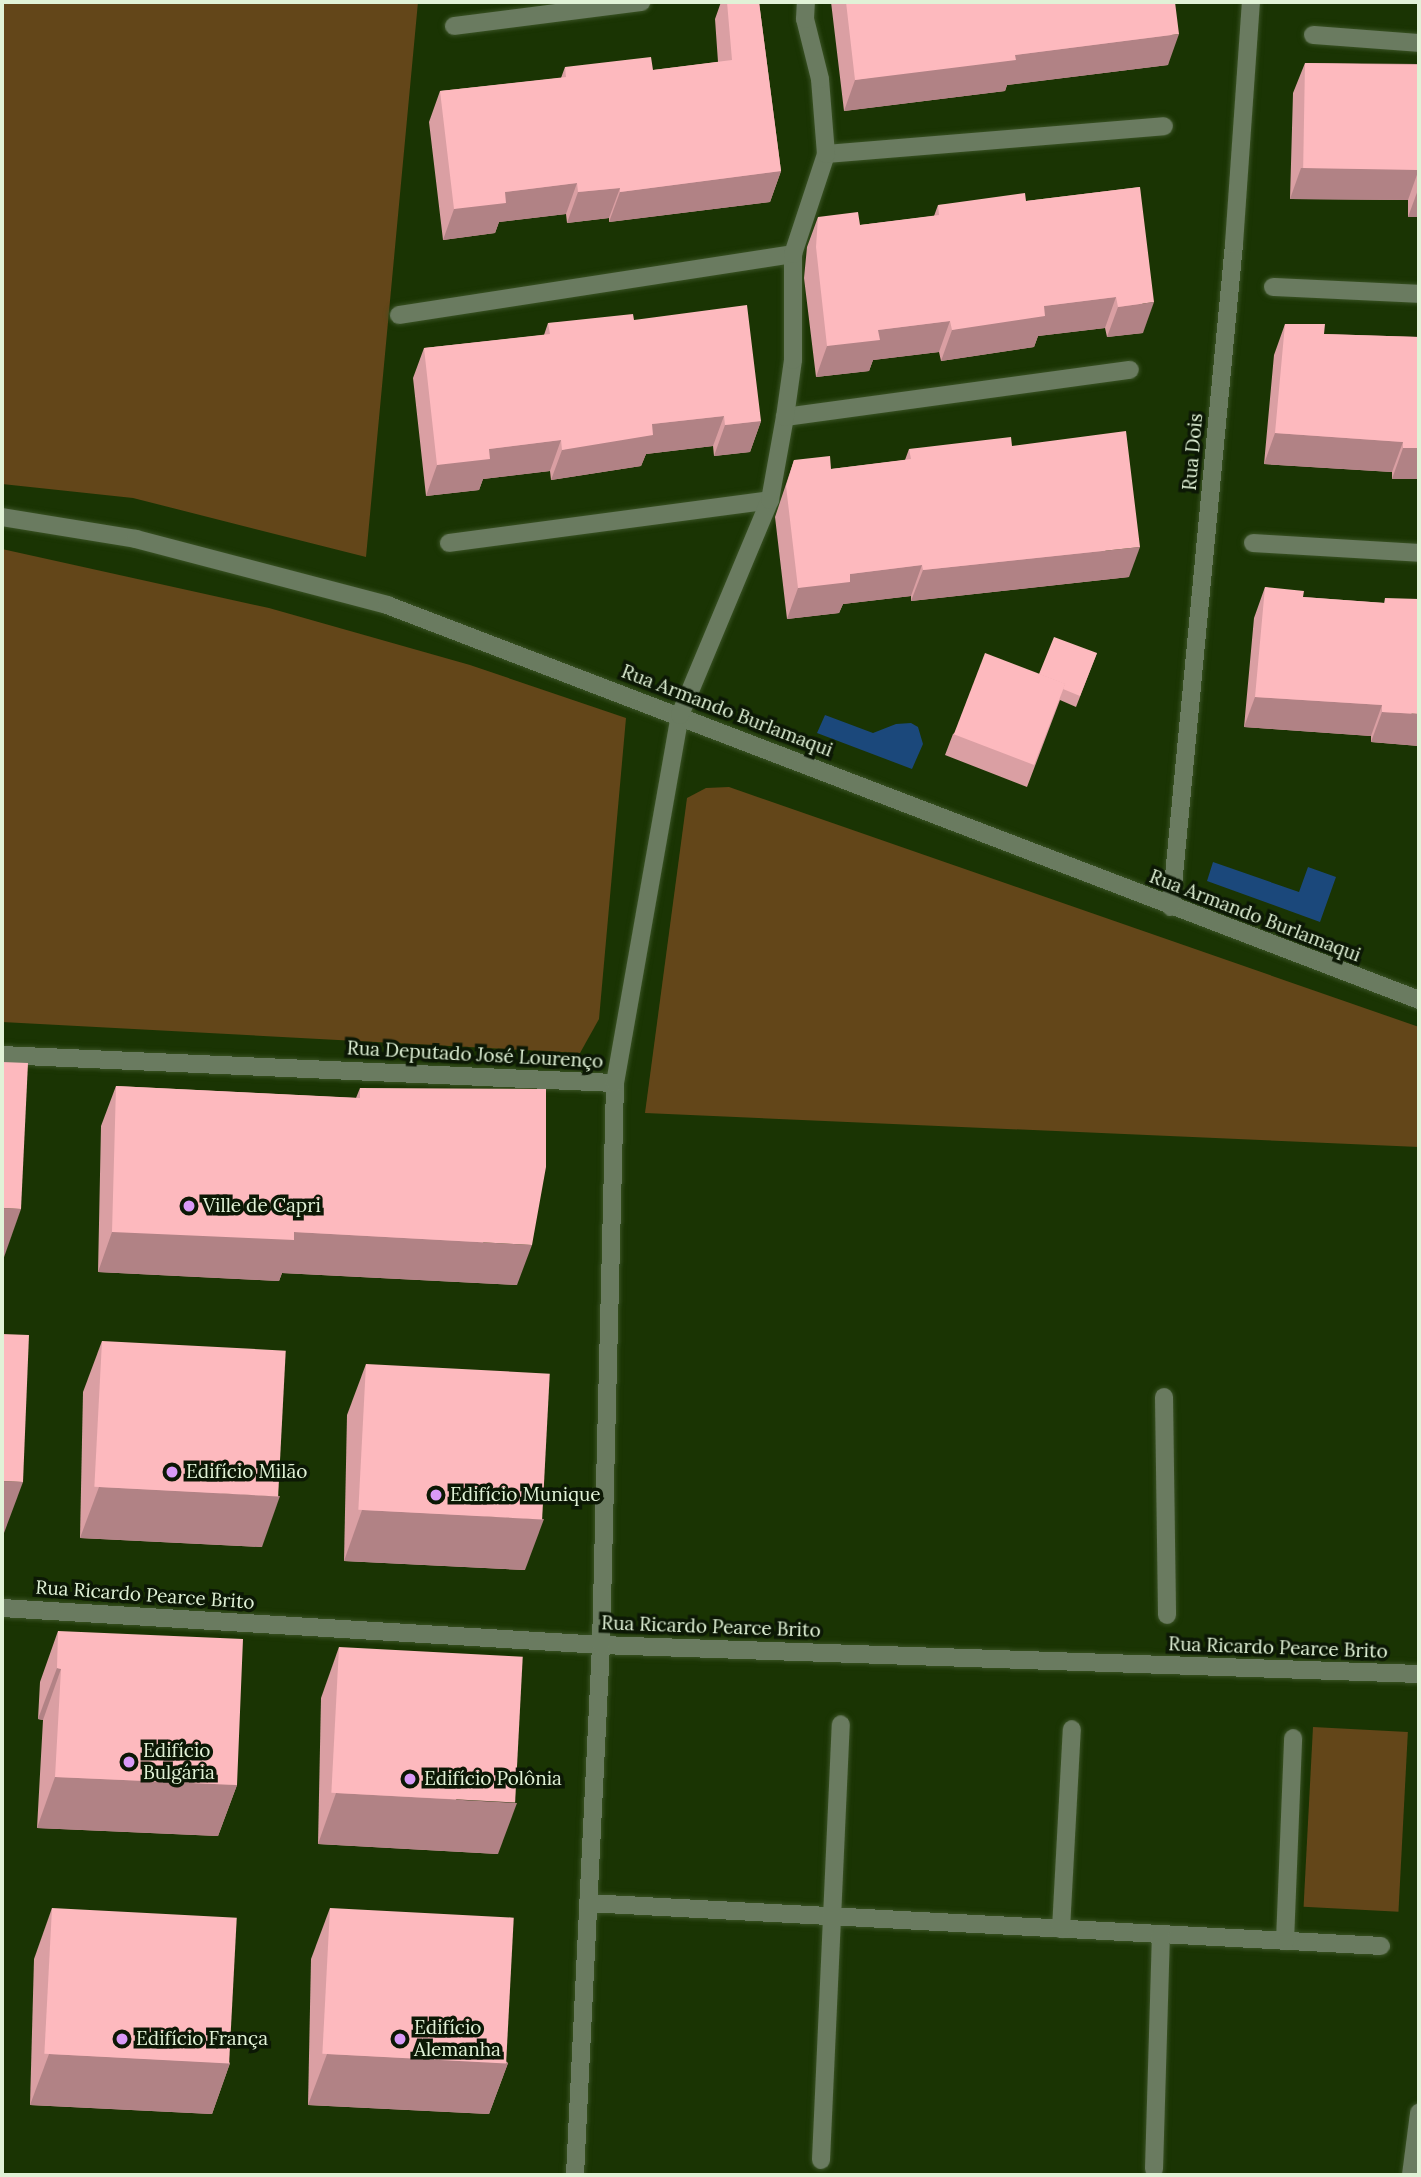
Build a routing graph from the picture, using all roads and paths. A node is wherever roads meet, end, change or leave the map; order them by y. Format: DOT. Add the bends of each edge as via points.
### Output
graph roads {
  1 [pos="641,2"];
  2 [pos="806,2"];
  3 [pos="1251,2"];
  4 [pos="454,26"];
  5 [pos="1313,35"];
  6 [pos="1419,43"];
  7 [pos="1164,126"];
  8 [pos="826,153"];
  9 [pos="793,254"];
  10 [pos="1273,287"];
  11 [pos="1419,294"];
  12 [pos="399,315"];
  13 [pos="1130,370"];
  14 [pos="785,417"];
  15 [pos="770,500"];
  16 [pos="2,517"];
  17 [pos="449,543"];
  18 [pos="1253,543"];
  19 [pos="1419,553"];
  20 [pos="680,715"];
  21 [pos="1171,906"];
  22 [pos="1419,1000"];
  23 [pos="2,1055"];
  24 [pos="615,1083"];
  25 [pos="1164,1397"];
  26 [pos="2,1608"];
  27 [pos="1167,1615"];
  28 [pos="601,1644"];
  29 [pos="1419,1674"];
  30 [pos="841,1724"];
  31 [pos="1072,1729"];
  32 [pos="1293,1738"];
  33 [pos="588,1903"];
  34 [pos="832,1917"];
  35 [pos="1061,1929"];
  36 [pos="1161,1935"];
  37 [pos="1285,1941"];
  38 [pos="1381,1946"];
  39 [pos="1419,2113"];
  40 [pos="821,2160"];
  41 [pos="1153,2169"];
  42 [pos="575,2175"];
  43 [pos="1411,2175"];
  1 -- 4 [label="street"];
  2 -- 8 [label="street" via="805,19 820,79"];
  3 -- 21 [label="street, Rua Dois" via="1234,244"];
  5 -- 6 [label="street"];
  7 -- 8 [label="street"];
  8 -- 9 [label="street, Rua Deputado José Lourenço"];
  9 -- 12 [label="street"];
  9 -- 14 [label="street, Rua Deputado José Lourenço" via="793,359"];
  10 -- 11 [label="street"];
  13 -- 14 [label="street"];
  14 -- 15 [label="street, Rua Deputado José Lourenço"];
  15 -- 17 [label="street"];
  15 -- 20 [label="street, Rua Deputado José Lourenço"];
  16 -- 20 [label="street, Rua Armando Burlamaqui" via="136,539 387,605"];
  18 -- 19 [label="street"];
  20 -- 21 [label="street, Rua Armando Burlamaqui"];
  20 -- 24 [label="street, Rua Deputado José Lourenço"];
  21 -- 22 [label="street, Rua Armando Burlamaqui"];
  23 -- 24 [label="street, Rua Deputado José Lourenço"];
  24 -- 28 [label="street"];
  25 -- 27 [label="street"];
  26 -- 28 [label="street, Rua Ricardo Pearce Brito"];
  28 -- 29 [label="street, Rua Ricardo Pearce Brito"];
  28 -- 33 [label="street"];
  30 -- 34 [label="street"];
  31 -- 35 [label="street"];
  32 -- 37 [label="street"];
  33 -- 34 [label="street"];
  33 -- 42 [label="street"];
  34 -- 35 [label="street"];
  34 -- 40 [label="street"];
  35 -- 36 [label="street"];
  36 -- 37 [label="street"];
  36 -- 41 [label="street"];
  37 -- 38 [label="street"];
  39 -- 43 [label="street"];
}
